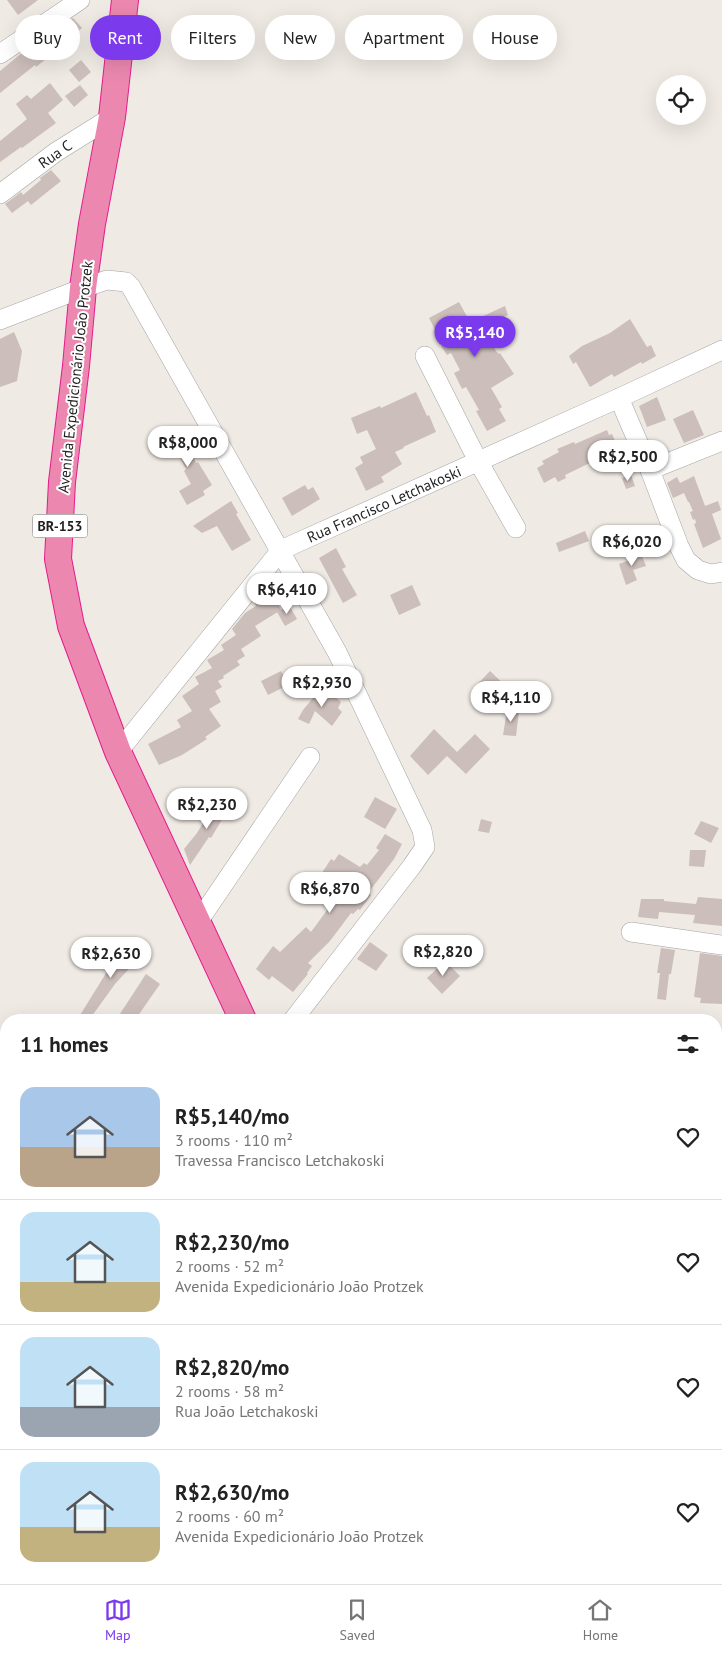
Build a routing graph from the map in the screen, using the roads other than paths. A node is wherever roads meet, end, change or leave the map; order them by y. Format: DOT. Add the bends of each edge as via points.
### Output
graph roads {
  1 [pos="80,0"];
  2 [pos="125,0"];
  3 [pos="0,54"];
  4 [pos="112,117"];
  5 [pos="0,194"];
  6 [pos="83,288"];
  7 [pos="0,320"];
  8 [pos="722,350"];
  9 [pos="425,356"];
  10 [pos="619,398"];
  11 [pos="722,441"];
  12 [pos="478,462"];
  13 [pos="650,470"];
  14 [pos="516,528"];
  15 [pos="281,550"];
  16 [pos="722,572"];
  17 [pos="118,752"];
  18 [pos="310,757"];
  19 [pos="198,922"];
  20 [pos="631,932"];
  21 [pos="722,945"];
  22 [pos="240,1014"];
  23 [pos="297,1014"];
  1 -- 3 [label="street"];
  2 -- 4 [label="highway, Avenida Expedicionário João Protzek / BR-153"];
  4 -- 5 [label="street, Rua C" via="56,152"];
  4 -- 6 [label="highway, Avenida Expedicionário João Protzek / BR-153"];
  6 -- 7 [label="street"];
  6 -- 15 [label="street" via="107,280 126,282 131,287"];
  6 -- 17 [label="highway, Avenida Expedicionário João Protzek / BR-153" via="62,482 58,559 71,626"];
  8 -- 10 [label="street, Rua Francisco Letchakoski"];
  9 -- 12 [label="street"];
  10 -- 12 [label="street, Rua Francisco Letchakoski"];
  10 -- 13 [label="street"];
  11 -- 13 [label="street"];
  12 -- 14 [label="street"];
  12 -- 15 [label="street, Rua Francisco Letchakoski"];
  13 -- 16 [label="street" via="686,560 698,570 710,574"];
  15 -- 17 [label="street, Rua Francisco Letchakoski"];
  15 -- 23 [label="street" via="341,661 422,830 425,847"];
  17 -- 19 [label="highway, Avenida Expedicionário João Protzek / BR-153"];
  18 -- 19 [label="street"];
  19 -- 22 [label="highway, Avenida Expedicionário João Protzek / BR-153"];
  20 -- 21 [label="street"];
}
